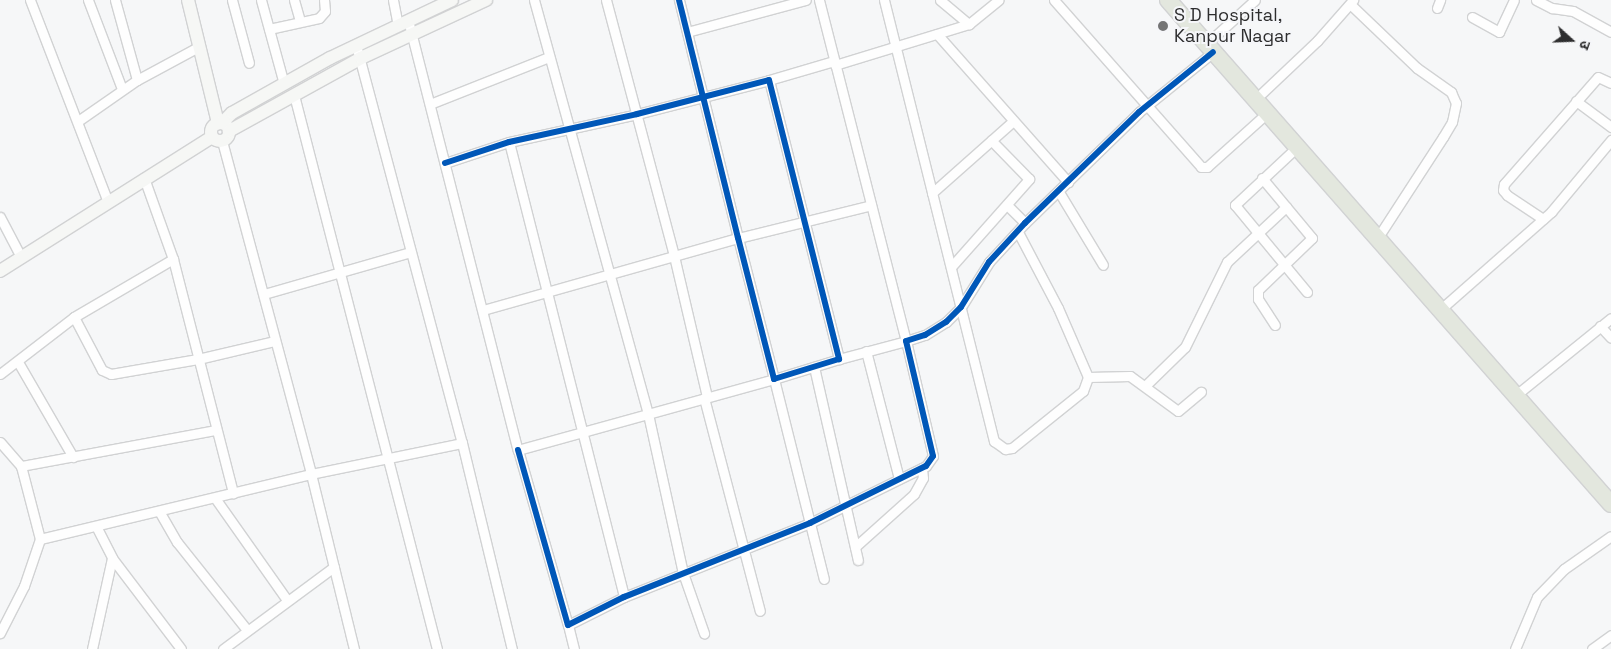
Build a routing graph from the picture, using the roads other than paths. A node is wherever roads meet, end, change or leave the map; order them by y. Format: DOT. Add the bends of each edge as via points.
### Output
graph roads {
  1 [pos="30,0"];
  2 [pos="88,0"];
  3 [pos="116,0"];
  4 [pos="188,0"];
  5 [pos="232,0"];
  6 [pos="262,0"];
  7 [pos="294,0"];
  8 [pos="324,0"];
  9 [pos="392,0"];
  10 [pos="452,0"];
  11 [pos="486,0"];
  12 [pos="534,0"];
  13 [pos="606,0"];
  14 [pos="679,0"];
  15 [pos="806,0"];
  16 [pos="819,0"];
  17 [pos="884,0"];
  18 [pos="940,0"];
  19 [pos="999,0"];
  20 [pos="1054,0"];
  21 [pos="1168,0"];
  22 [pos="1181,0"];
  23 [pos="1255,0"];
  24 [pos="1514,0"];
  25 [pos="1536,0"];
  26 [pos="1351,2"];
  27 [pos="1548,3"];
  28 [pos="1472,17"];
  29 [pos="300,21"];
  30 [pos="403,23"];
  31 [pos="969,24"];
  32 [pos="270,29"];
  33 [pos="687,32"];
  34 [pos="1611,32"];
  35 [pos="412,34"];
  36 [pos="937,34"];
  37 [pos="1214,44"];
  38 [pos="356,45"];
  39 [pos="198,47"];
  40 [pos="897,48"];
  41 [pos="549,57"];
  42 [pos="361,58"];
  43 [pos="249,63"];
  44 [pos="835,63"];
  45 [pos="137,80"];
  46 [pos="769,80"];
  47 [pos="1611,83"];
  48 [pos="284,84"];
  49 [pos="122,89"];
  50 [pos="1262,93"];
  51 [pos="294,95"];
  52 [pos="703,97"];
  53 [pos="1576,100"];
  54 [pos="430,104"];
  55 [pos="1148,105"];
  56 [pos="1267,113"];
  57 [pos="637,114"];
  58 [pos="78,121"];
  59 [pos="1013,121"];
  60 [pos="1611,127"];
  61 [pos="570,130"];
  62 [pos="221,131"];
  63 [pos="991,140"];
  64 [pos="1611,140"];
  65 [pos="509,142"];
  66 [pos="1297,147"];
  67 [pos="445,163"];
  68 [pos="144,178"];
  69 [pos="1262,178"];
  70 [pos="1068,182"];
  71 [pos="1059,192"];
  72 [pos="932,193"];
  73 [pos="107,200"];
  74 [pos="871,205"];
  75 [pos="1007,205"];
  76 [pos="1286,208"];
  77 [pos="0,217"];
  78 [pos="1542,219"];
  79 [pos="804,221"];
  80 [pos="1025,223"];
  81 [pos="1382,231"];
  82 [pos="1018,232"];
  83 [pos="1258,234"];
  84 [pos="738,238"];
  85 [pos="410,252"];
  86 [pos="674,256"];
  87 [pos="22,257"];
  88 [pos="173,259"];
  89 [pos="1104,265"];
  90 [pos="1284,266"];
  91 [pos="951,267"];
  92 [pos="0,270"];
  93 [pos="340,271"];
  94 [pos="609,275"];
  95 [pos="547,292"];
  96 [pos="1307,292"];
  97 [pos="264,294"];
  98 [pos="1445,306"];
  99 [pos="960,307"];
  100 [pos="483,310"];
  101 [pos="74,317"];
  102 [pos="1611,318"];
  103 [pos="1275,325"];
  104 [pos="1600,326"];
  105 [pos="1611,338"];
  106 [pos="274,340"];
  107 [pos="906,340"];
  108 [pos="866,352"];
  109 [pos="198,359"];
  110 [pos="839,359"];
  111 [pos="18,362"];
  112 [pos="814,367"];
  113 [pos="0,374"];
  114 [pos="1088,377"];
  115 [pos="774,379"];
  116 [pos="1146,385"];
  117 [pos="1521,391"];
  118 [pos="1201,392"];
  119 [pos="705,397"];
  120 [pos="648,414"];
  121 [pos="216,430"];
  122 [pos="583,432"];
  123 [pos="0,442"];
  124 [pos="462,443"];
  125 [pos="518,450"];
  126 [pos="73,456"];
  127 [pos="387,458"];
  128 [pos="21,466"];
  129 [pos="922,468"];
  130 [pos="311,474"];
  131 [pos="899,479"];
  132 [pos="1611,489"];
  133 [pos="233,493"];
  134 [pos="215,498"];
  135 [pos="1611,504"];
  136 [pos="846,505"];
  137 [pos="159,511"];
  138 [pos="810,523"];
  139 [pos="96,526"];
  140 [pos="1611,536"];
  141 [pos="40,539"];
  142 [pos="855,547"];
  143 [pos="743,549"];
  144 [pos="112,558"];
  145 [pos="858,560"];
  146 [pos="334,567"];
  147 [pos="683,574"];
  148 [pos="824,579"];
  149 [pos="624,597"];
  150 [pos="287,600"];
  151 [pos="760,611"];
  152 [pos="568,625"];
  153 [pos="247,630"];
  154 [pos="0,633"];
  155 [pos="704,633"];
  156 [pos="1611,634"];
  157 [pos="92,649"];
  158 [pos="180,649"];
  159 [pos="223,649"];
  160 [pos="354,649"];
  161 [pos="437,649"];
  162 [pos="512,649"];
  163 [pos="574,649"];
  164 [pos="1516,649"];
  165 [pos="1592,649"];
  1 -- 58 [label="street"];
  2 -- 49 [label="street"];
  3 -- 45 [label="street"];
  4 -- 39 [label="street"];
  5 -- 43 [label="street"];
  6 -- 32 [label="street"];
  7 -- 29 [label="street"];
  8 -- 29 [label="street" via="323,15"];
  9 -- 30 [label="street"];
  10 -- 30 [label="street"];
  11 -- 35 [label="street"];
  12 -- 41 [label="street"];
  13 -- 57 [label="street"];
  14 -- 33 [label="street"];
  15 -- 33 [label="street"];
  16 -- 44 [label="street"];
  17 -- 40 [label="street"];
  18 -- 31 [label="street"];
  19 -- 31 [label="street"];
  20 -- 55 [label="street"];
  21 -- 37 [label="highway"];
  22 -- 37 [label="highway"];
  23 -- 37 [label="street"];
  24 -- 28 [label="street" via="1499,32"];
  25 -- 27 [label="street"];
  26 -- 50 [label="street" via="1317,41"];
  26 -- 81 [label="street" via="1417,68 1451,92 1456,103 1452,122"];
  27 -- 34 [label="street" via="1573,11"];
  29 -- 32 [label="street"];
  30 -- 35 [label="street"];
  30 -- 38 [label="street"];
  31 -- 36 [label="street"];
  32 -- 48 [label="street"];
  33 -- 52 [label="street"];
  35 -- 42 [label="street"];
  35 -- 54 [label="street"];
  36 -- 40 [label="street"];
  36 -- 59 [label="street"];
  37 -- 50 [label="highway"];
  37 -- 55 [label="street"];
  37 -- 56 [label="highway"];
  38 -- 42 [label="street"];
  38 -- 48 [label="street"];
  39 -- 45 [label="street"];
  39 -- 62 [label="street"];
  40 -- 44 [label="street"];
  40 -- 72 [label="street"];
  41 -- 54 [label="street"];
  41 -- 61 [label="street"];
  42 -- 51 [label="street"];
  42 -- 85 [label="street"];
  44 -- 46 [label="street"];
  44 -- 74 [label="street"];
  45 -- 49 [label="street"];
  46 -- 52 [label="street"];
  46 -- 79 [label="street"];
  47 -- 53 [label="street" via="1603,76 1598,77"];
  48 -- 62 [label="street" via="232,113"];
  49 -- 58 [label="street"];
  50 -- 81 [label="highway"];
  51 -- 62 [label="street"];
  51 -- 93 [label="street"];
  52 -- 57 [label="street"];
  52 -- 84 [label="street"];
  53 -- 60 [label="street"];
  53 -- 78 [label="street" via="1503,187 1507,195"];
  54 -- 67 [label="street"];
  55 -- 56 [label="street" via="1204,168"];
  55 -- 70 [label="street"];
  56 -- 66 [label="highway"];
  57 -- 61 [label="street"];
  57 -- 86 [label="street"];
  58 -- 73 [label="street"];
  59 -- 63 [label="street"];
  59 -- 70 [label="street"];
  61 -- 65 [label="street"];
  61 -- 94 [label="street"];
  62 -- 68 [label="street"];
  62 -- 97 [label="street"];
  63 -- 72 [label="street"];
  63 -- 75 [label="street" via="1029,179"];
  64 -- 78 [label="street"];
  65 -- 67 [label="street"];
  65 -- 95 [label="street"];
  66 -- 69 [label="street"];
  66 -- 98 [label="highway"];
  67 -- 100 [label="street"];
  68 -- 73 [label="street"];
  68 -- 88 [label="street"];
  69 -- 76 [label="street"];
  69 -- 83 [label="street" via="1235,206"];
  70 -- 71 [label="street"];
  71 -- 80 [label="street"];
  71 -- 89 [label="street"];
  72 -- 91 [label="street"];
  73 -- 87 [label="street"];
  74 -- 79 [label="street"];
  74 -- 107 [label="street"];
  75 -- 80 [label="street"];
  75 -- 91 [label="street"];
  76 -- 83 [label="street"];
  76 -- 90 [label="street" via="1312,238"];
  77 -- 87 [label="street"];
  78 -- 98 [label="street"];
  79 -- 84 [label="street"];
  79 -- 110 [label="street"];
  80 -- 82 [label="street"];
  81 -- 98 [label="highway"];
  82 -- 99 [label="street" via="990,262"];
  82 -- 114 [label="street" via="1058,308"];
  83 -- 90 [label="street"];
  83 -- 116 [label="street" via="1222,268 1191,338 1180,355"];
  84 -- 86 [label="street"];
  84 -- 115 [label="street"];
  85 -- 93 [label="street"];
  85 -- 124 [label="street"];
  86 -- 94 [label="street"];
  86 -- 119 [label="street"];
  87 -- 92 [label="street"];
  88 -- 101 [label="street"];
  88 -- 109 [label="street"];
  90 -- 96 [label="street"];
  90 -- 103 [label="street" via="1258,290 1258,299"];
  91 -- 99 [label="street"];
  93 -- 97 [label="street"];
  93 -- 127 [label="street"];
  94 -- 95 [label="street"];
  94 -- 120 [label="street"];
  95 -- 100 [label="street"];
  95 -- 122 [label="street"];
  97 -- 106 [label="street"];
  98 -- 117 [label="highway"];
  99 -- 107 [label="street" via="925,335"];
  99 -- 114 [label="street" via="994,441 1000,447 1012,448 1083,391"];
  100 -- 125 [label="street"];
  101 -- 109 [label="street" via="107,374"];
  101 -- 111 [label="street"];
  102 -- 104 [label="street"];
  104 -- 105 [label="street"];
  104 -- 117 [label="street"];
  106 -- 109 [label="street"];
  106 -- 130 [label="street"];
  107 -- 108 [label="street"];
  107 -- 129 [label="street" via="932,456"];
  108 -- 110 [label="street"];
  108 -- 131 [label="street"];
  109 -- 121 [label="street"];
  110 -- 112 [label="street"];
  111 -- 113 [label="street"];
  111 -- 126 [label="street"];
  112 -- 115 [label="street"];
  112 -- 136 [label="street"];
  114 -- 116 [label="street" via="1125,374"];
  115 -- 119 [label="street"];
  115 -- 138 [label="street"];
  116 -- 118 [label="street" via="1178,411"];
  117 -- 132 [label="highway"];
  117 -- 135 [label="highway"];
  119 -- 120 [label="street"];
  119 -- 143 [label="street"];
  120 -- 122 [label="street"];
  120 -- 147 [label="street"];
  121 -- 126 [label="street"];
  121 -- 133 [label="street"];
  122 -- 125 [label="street"];
  122 -- 149 [label="street"];
  123 -- 128 [label="street"];
  124 -- 127 [label="street"];
  124 -- 162 [label="street"];
  125 -- 152 [label="street"];
  126 -- 128 [label="street"];
  127 -- 130 [label="street"];
  127 -- 161 [label="street"];
  128 -- 141 [label="street"];
  129 -- 131 [label="street"];
  129 -- 142 [label="street" via="923,478 914,494"];
  130 -- 133 [label="street"];
  130 -- 146 [label="street"];
  131 -- 136 [label="street"];
  133 -- 134 [label="street"];
  134 -- 137 [label="street"];
  134 -- 150 [label="street"];
  136 -- 138 [label="street"];
  136 -- 142 [label="street"];
  137 -- 139 [label="street"];
  137 -- 153 [label="street" via="177,542"];
  138 -- 143 [label="street"];
  138 -- 148 [label="street"];
  139 -- 141 [label="street"];
  139 -- 144 [label="street"];
  140 -- 164 [label="street" via="1564,569 1537,597"];
  141 -- 154 [label="street" via="24,586"];
  142 -- 145 [label="street"];
  143 -- 147 [label="street"];
  143 -- 151 [label="street"];
  144 -- 157 [label="street"];
  144 -- 158 [label="street"];
  146 -- 150 [label="street"];
  146 -- 160 [label="street"];
  147 -- 149 [label="street"];
  147 -- 155 [label="street"];
  149 -- 152 [label="street"];
  150 -- 153 [label="street"];
  152 -- 163 [label="street"];
  153 -- 159 [label="street"];
  156 -- 165 [label="street"];
}
